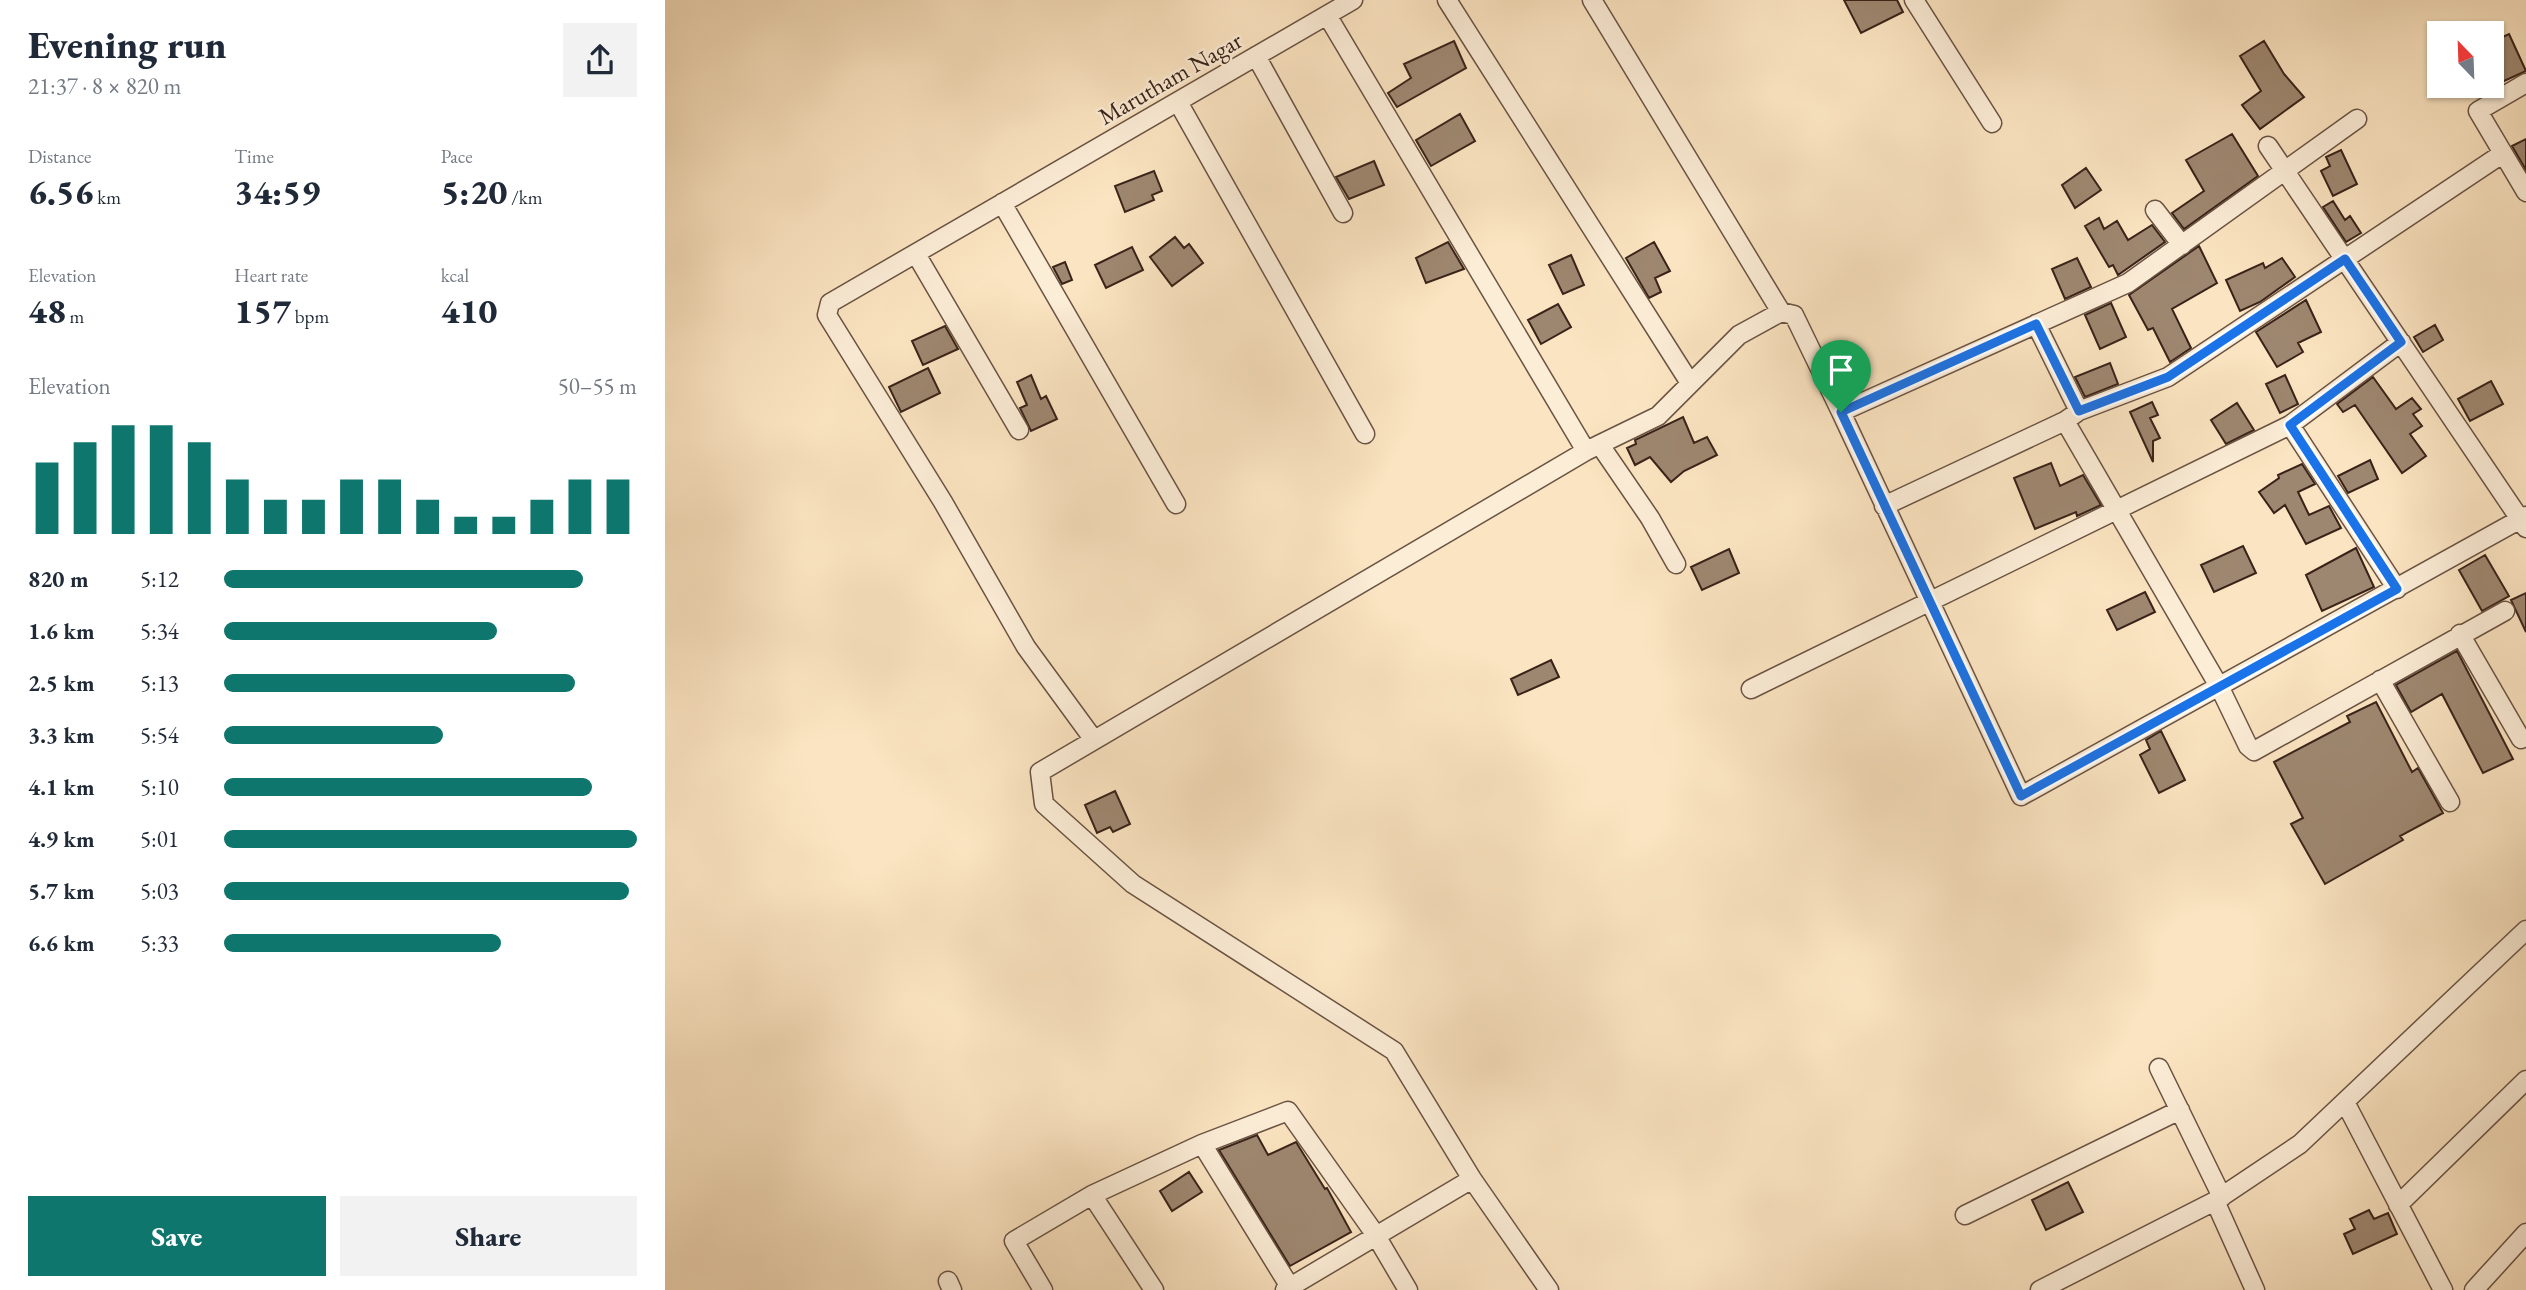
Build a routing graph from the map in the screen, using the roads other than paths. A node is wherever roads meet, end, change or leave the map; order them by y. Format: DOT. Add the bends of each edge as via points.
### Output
graph roads {
  1 [pos="1353,0"];
  2 [pos="1447,0"];
  3 [pos="1592,0"];
  4 [pos="1914,0"];
  5 [pos="1327,15"];
  6 [pos="1256,56"];
  7 [pos="2526,83"];
  8 [pos="1178,102"];
  9 [pos="2357,119"];
  10 [pos="1993,123"];
  11 [pos="2268,146"];
  12 [pos="2503,154"];
  13 [pos="2284,170"];
  14 [pos="2526,192"];
  15 [pos="1002,203"];
  16 [pos="2155,210"];
  17 [pos="1343,213"];
  18 [pos="2182,245"];
  19 [pos="916,254"];
  20 [pos="2345,259"];
  21 [pos="1781,312"];
  22 [pos="2036,324"];
  23 [pos="2401,342"];
  24 [pos="1690,383"];
  25 [pos="1841,412"];
  26 [pos="2072,416"];
  27 [pos="2290,425"];
  28 [pos="1019,430"];
  29 [pos="1365,434"];
  30 [pos="1593,448"];
  31 [pos="1176,504"];
  32 [pos="1884,506"];
  33 [pos="2116,508"];
  34 [pos="2524,521"];
  35 [pos="1676,564"];
  36 [pos="2397,589"];
  37 [pos="1930,600"];
  38 [pos="2505,611"];
  39 [pos="2460,634"];
  40 [pos="2381,680"];
  41 [pos="2220,688"];
  42 [pos="1751,689"];
  43 [pos="2521,738"];
  44 [pos="1094,740"];
  45 [pos="2450,802"];
  46 [pos="2522,942"];
  47 [pos="2159,1068"];
  48 [pos="2526,1080"];
  49 [pos="2345,1102"];
  50 [pos="2180,1110"];
  51 [pos="1202,1144"];
  52 [pos="1472,1179"];
  53 [pos="1092,1195"];
  54 [pos="2219,1199"];
  55 [pos="2398,1205"];
  56 [pos="1965,1215"];
  57 [pos="2526,1233"];
  58 [pos="1375,1234"];
  59 [pos="1288,1289"];
  60 [pos="1043,1290"];
  61 [pos="1154,1290"];
  62 [pos="1408,1290"];
  63 [pos="1549,1290"];
  64 [pos="2040,1290"];
  65 [pos="2255,1290"];
  66 [pos="2443,1290"];
  67 [pos="2475,1290"];
  1 -- 5 [label="street, Marutham Nagar"];
  2 -- 24 [label="street"];
  3 -- 21 [label="street"];
  4 -- 10 [label="street"];
  5 -- 6 [label="street, Marutham Nagar"];
  5 -- 30 [label="street"];
  6 -- 8 [label="street, Marutham Nagar"];
  6 -- 17 [label="street"];
  7 -- 12 [label="street" via="2478,111"];
  8 -- 15 [label="street, Marutham Nagar"];
  8 -- 29 [label="street"];
  9 -- 13 [label="street"];
  11 -- 13 [label="street"];
  12 -- 14 [label="street"];
  12 -- 20 [label="street"];
  13 -- 18 [label="street"];
  13 -- 20 [label="street"];
  15 -- 19 [label="street, Marutham Nagar"];
  15 -- 31 [label="street"];
  16 -- 18 [label="street"];
  18 -- 22 [label="street" via="2128,283"];
  19 -- 28 [label="street"];
  19 -- 44 [label="street, Marutham Nagar" via="830,303 827,316 943,502 1026,648"];
  20 -- 23 [label="street"];
  20 -- 26 [label="street" via="2168,377"];
  21 -- 24 [label="street" via="1738,335"];
  21 -- 25 [label="street" via="1794,315"];
  22 -- 25 [label="street"];
  22 -- 26 [label="street"];
  23 -- 27 [label="street"];
  23 -- 34 [label="street"];
  24 -- 30 [label="street" via="1658,416"];
  25 -- 32 [label="street"];
  26 -- 32 [label="street"];
  26 -- 33 [label="street"];
  27 -- 33 [label="street"];
  27 -- 36 [label="street"];
  30 -- 35 [label="street" via="1650,518"];
  30 -- 44 [label="street"];
  32 -- 37 [label="street"];
  33 -- 37 [label="street"];
  33 -- 41 [label="street"];
  34 -- 36 [label="street"];
  36 -- 41 [label="street"];
  37 -- 41 [label="street" via="2021,796"];
  37 -- 42 [label="street"];
  38 -- 39 [label="street"];
  39 -- 40 [label="street"];
  39 -- 43 [label="street"];
  40 -- 41 [label="street" via="2254,751"];
  40 -- 45 [label="street"];
  44 -- 52 [label="street" via="1040,772 1044,804 1133,884 1394,1051"];
  46 -- 49 [label="street"];
  47 -- 50 [label="street"];
  48 -- 55 [label="street"];
  49 -- 54 [label="street" via="2300,1144"];
  49 -- 55 [label="street"];
  50 -- 54 [label="street"];
  50 -- 56 [label="street"];
  51 -- 53 [label="street"];
  51 -- 58 [label="street" via="1288,1111"];
  51 -- 59 [label="street"];
  52 -- 58 [label="street"];
  52 -- 63 [label="street"];
  53 -- 60 [label="street" via="1014,1241"];
  53 -- 61 [label="street"];
  54 -- 64 [label="street"];
  54 -- 65 [label="street"];
  55 -- 66 [label="street"];
  57 -- 67 [label="street"];
  58 -- 59 [label="street"];
  58 -- 62 [label="street"];
}
